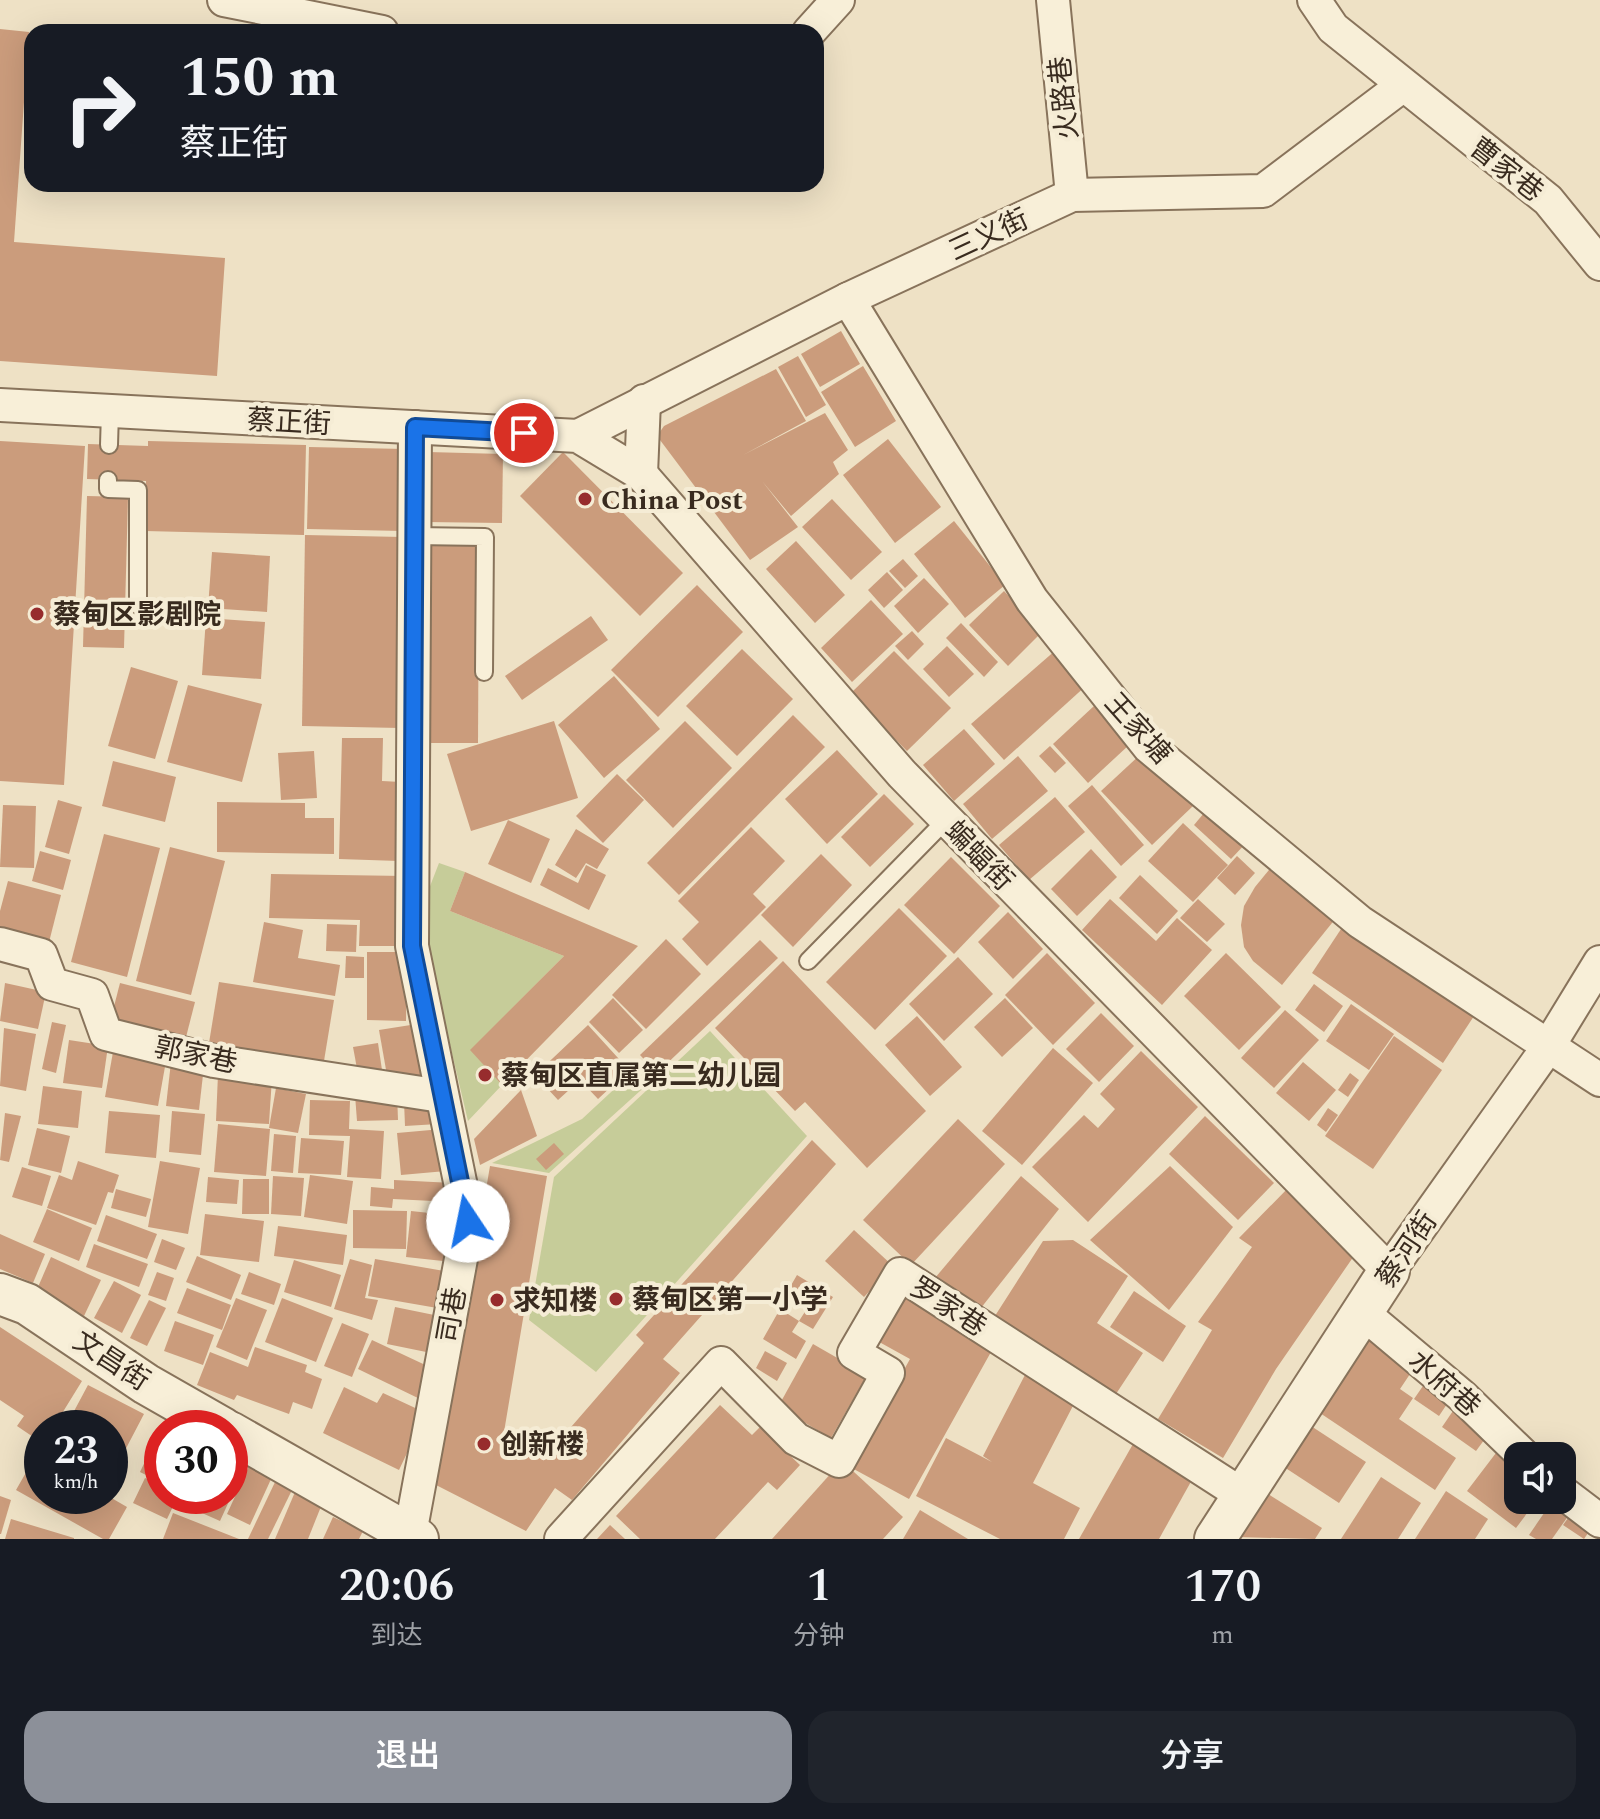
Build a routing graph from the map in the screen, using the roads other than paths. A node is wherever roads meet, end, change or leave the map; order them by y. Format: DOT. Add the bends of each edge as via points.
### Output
graph roads {
  1 [pos="224,0"];
  2 [pos="838,0"];
  3 [pos="1053,0"];
  4 [pos="1314,0"];
  5 [pos="342,24"];
  6 [pos="816,24"];
  7 [pos="1402,86"];
  8 [pos="1072,195"];
  9 [pos="1600,264"];
  10 [pos="848,299"];
  11 [pos="644,401"];
  12 [pos="0,405"];
  13 [pos="110,412"];
  14 [pos="415,427"];
  15 [pos="578,436"];
  16 [pos="109,445"];
  17 [pos="641,474"];
  18 [pos="108,480"];
  19 [pos="414,536"];
  20 [pos="138,605"];
  21 [pos="484,672"];
  22 [pos="946,820"];
  23 [pos="0,944"];
  24 [pos="808,961"];
  25 [pos="1600,962"];
  26 [pos="1548,1047"];
  27 [pos="1600,1080"];
  28 [pos="441,1096"];
  29 [pos="1389,1271"];
  30 [pos="0,1294"];
  31 [pos="1363,1313"];
  32 [pos="192,1410"];
  33 [pos="248,1442"];
  34 [pos="1510,1442"];
  35 [pos="1241,1494"];
  36 [pos="1576,1503"];
  37 [pos="1600,1521"];
  38 [pos="414,1537"];
  39 [pos="561,1539"];
  40 [pos="1215,1539"];
  1 -- 5 [label="street"];
  2 -- 6 [label="street"];
  3 -- 8 [label="street, 火路巷"];
  4 -- 7 [label="street, 曹家巷" via="1333,28"];
  7 -- 8 [label="street, 三义街" via="1263,191"];
  7 -- 9 [label="street, 曹家巷" via="1548,200"];
  8 -- 10 [label="street, 三义街"];
  10 -- 11 [label="street, 三义街"];
  10 -- 26 [label="street, 王家塘" via="1032,600 1149,747 1360,922"];
  11 -- 15 [label="street, 三义街"];
  11 -- 17 [label="street"];
  12 -- 13 [label="street, 蔡正街"];
  13 -- 14 [label="street, 蔡正街"];
  13 -- 16 [label="lane"];
  14 -- 15 [label="street, 蔡正街"];
  14 -- 19 [label="street, 司巷"];
  15 -- 17 [label="street, 蝙蝠街"];
  17 -- 22 [label="street, 蝙蝠街"];
  18 -- 20 [label="lane" via="108,489 138,490"];
  19 -- 21 [label="lane" via="485,537"];
  19 -- 28 [label="street, 司巷" via="412,946"];
  22 -- 24 [label="lane"];
  22 -- 29 [label="street, 蝙蝠街"];
  23 -- 28 [label="street, 郭家巷" via="41,955 52,984 92,995 106,1034 214,1061"];
  25 -- 26 [label="street, 蔡河街"];
  26 -- 27 [label="street, 王家塘"];
  26 -- 29 [label="street, 蔡河街"];
  28 -- 38 [label="street, 司巷" via="468,1221"];
  29 -- 31 [label="street, 蔡河街"];
  30 -- 32 [label="street, 文昌街" via="27,1304"];
  31 -- 34 [label="street, 水府巷"];
  31 -- 35 [label="street, 蔡河街"];
  33 -- 38 [label="street"];
  35 -- 39 [label="street, 罗家巷" via="900,1274 854,1353 888,1373 839,1461 796,1439 721,1363"];
  35 -- 40 [label="street, 蔡河街"];
  36 -- 37 [label="street"];
}
